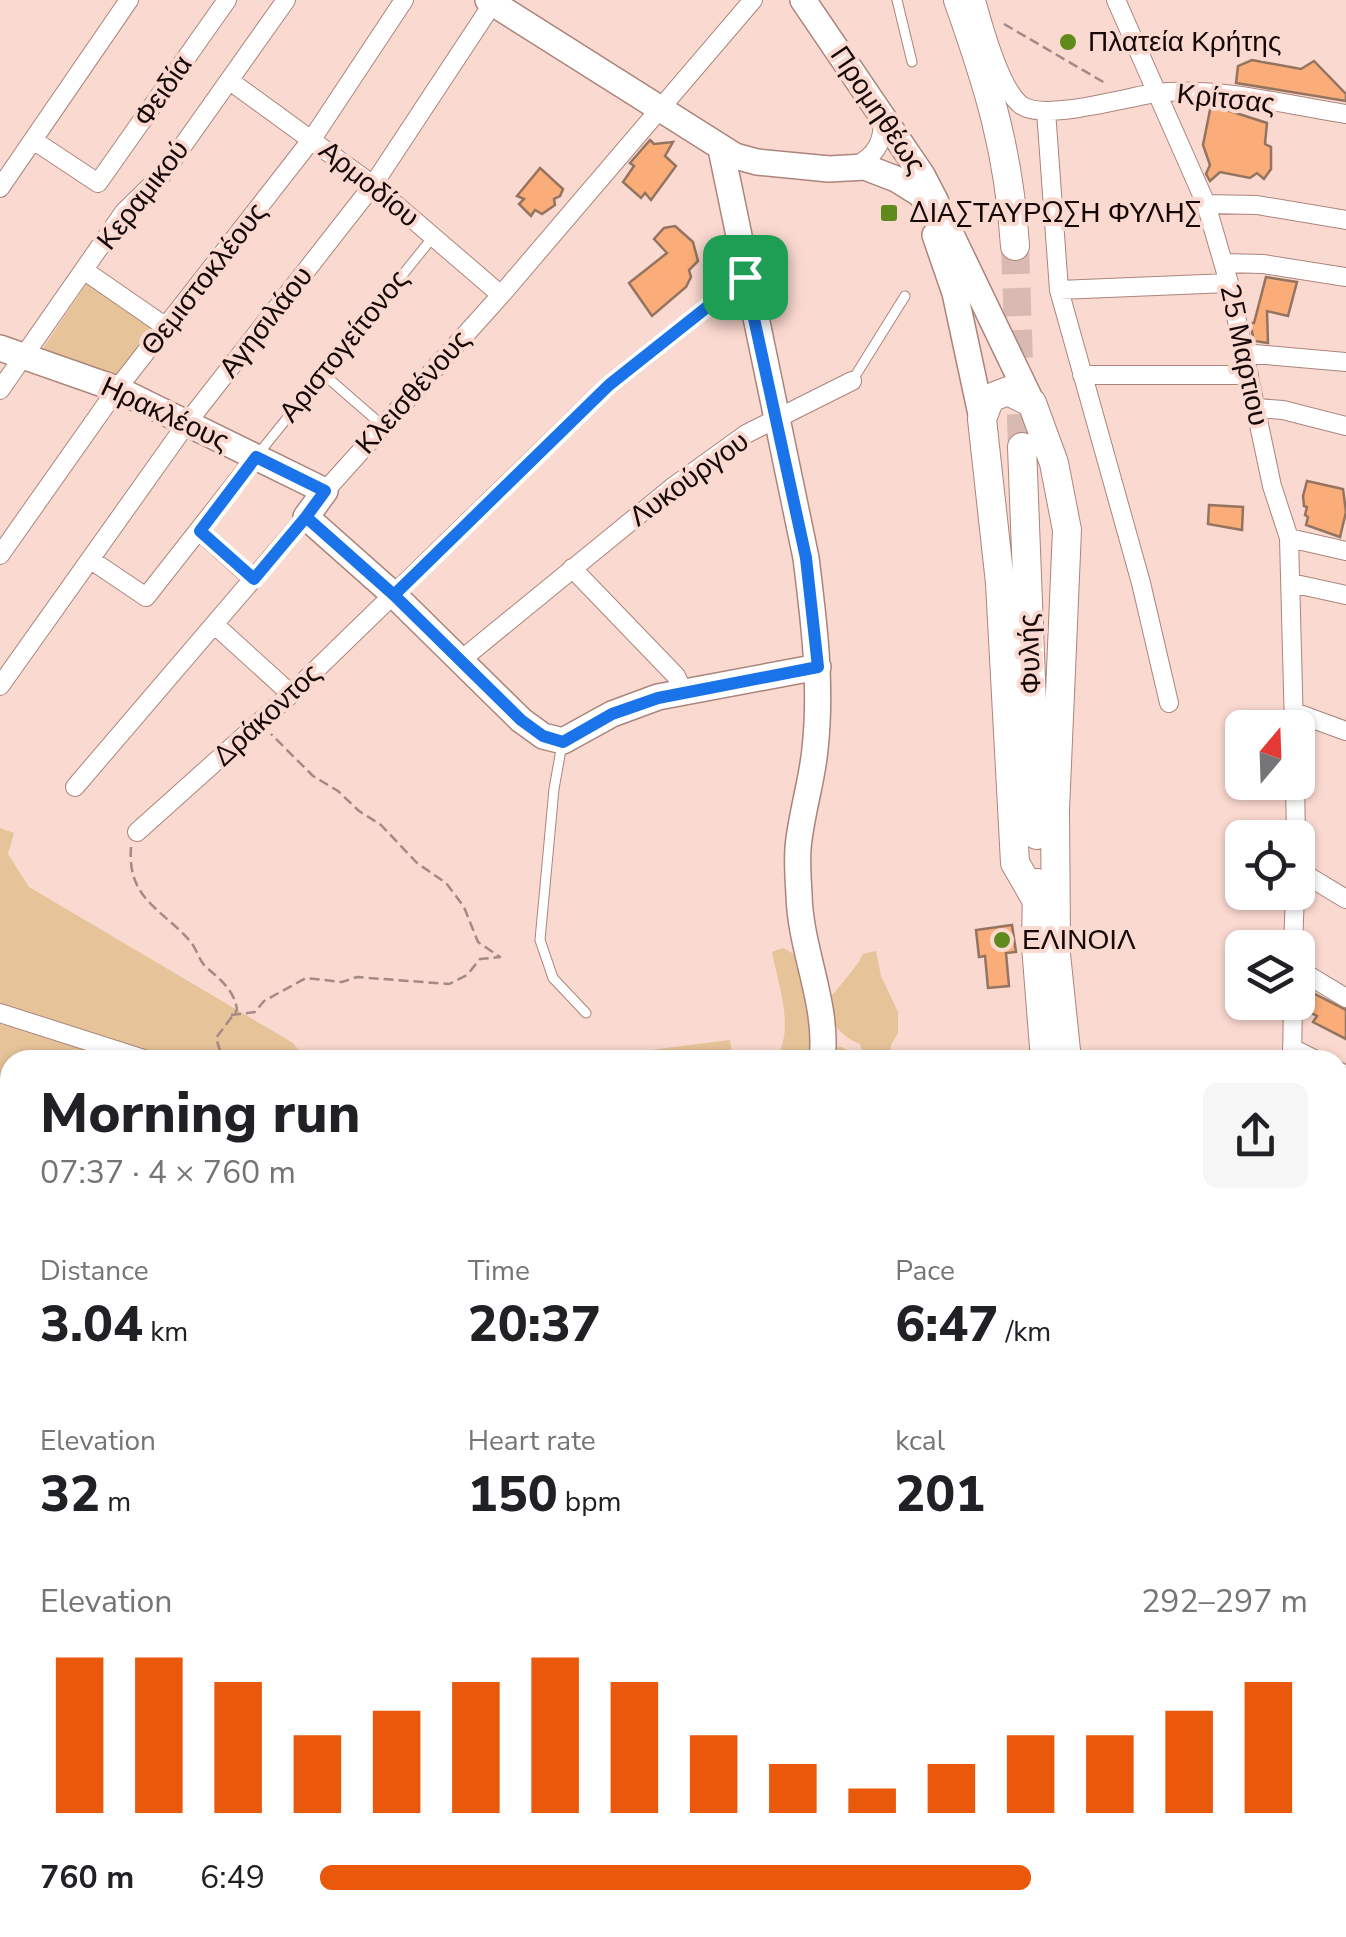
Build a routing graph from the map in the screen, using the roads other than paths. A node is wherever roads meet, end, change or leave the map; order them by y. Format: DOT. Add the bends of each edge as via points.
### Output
graph roads {
  1 [pos="128,0"];
  2 [pos="228,0"];
  3 [pos="286,0"];
  4 [pos="404,0"];
  5 [pos="753,0"];
  6 [pos="803,0"];
  7 [pos="897,0"];
  8 [pos="1116,0"];
  9 [pos="491,2"];
  10 [pos="971,4"];
  11 [pos="912,62"];
  12 [pos="230,81"];
  13 [pos="1159,92"];
  14 [pos="658,108"];
  15 [pos="1046,111"];
  16 [pos="1346,114"];
  17 [pos="882,116"];
  18 [pos="312,138"];
  19 [pos="34,140"];
  20 [pos="721,149"];
  21 [pos="842,167"];
  22 [pos="372,185"];
  23 [pos="0,188"];
  24 [pos="1206,204"];
  25 [pos="1346,220"];
  26 [pos="946,224"];
  27 [pos="432,236"];
  28 [pos="1016,246"];
  29 [pos="1223,263"];
  30 [pos="85,270"];
  31 [pos="745,277"];
  32 [pos="1346,277"];
  33 [pos="1229,283"];
  34 [pos="1059,290"];
  35 [pos="501,295"];
  36 [pos="904,296"];
  37 [pos="166,328"];
  38 [pos="12,353"];
  39 [pos="1244,353"];
  40 [pos="1346,362"];
  41 [pos="321,372"];
  42 [pos="1082,375"];
  43 [pos="1249,375"];
  44 [pos="852,381"];
  45 [pos="117,389"];
  46 [pos="0,390"];
  47 [pos="1032,403"];
  48 [pos="1257,408"];
  49 [pos="982,419"];
  50 [pos="776,420"];
  51 [pos="187,424"];
  52 [pos="382,425"];
  53 [pos="1346,426"];
  54 [pos="1022,447"];
  55 [pos="256,457"];
  56 [pos="325,491"];
  57 [pos="306,517"];
  58 [pos="200,531"];
  59 [pos="1289,538"];
  60 [pos="1346,552"];
  61 [pos="0,556"];
  62 [pos="91,560"];
  63 [pos="572,568"];
  64 [pos="254,579"];
  65 [pos="1291,583"];
  66 [pos="394,595"];
  67 [pos="1346,595"];
  68 [pos="215,625"];
  69 [pos="461,660"];
  70 [pos="818,667"];
  71 [pos="1,683"];
  72 [pos="683,691"];
  73 [pos="291,694"];
  74 [pos="1169,703"];
  75 [pos="1294,710"];
  76 [pos="1315,724"];
  77 [pos="1346,731"];
  78 [pos="553,739"];
  79 [pos="75,787"];
  80 [pos="137,832"];
  81 [pos="1038,860"];
  82 [pos="1315,880"];
  83 [pos="1346,899"];
  84 [pos="1037,901"];
  85 [pos="1056,939"];
  86 [pos="1315,979"];
  87 [pos="1346,998"];
  88 [pos="586,1013"];
  89 [pos="0,1014"];
  90 [pos="1292,1020"];
  91 [pos="115,1050"];
  92 [pos="822,1050"];
  93 [pos="1044,1050"];
  94 [pos="1066,1050"];
  95 [pos="1292,1050"];
  1 -- 19 [label="street"];
  2 -- 19 [label="street, Φειδία" via="98,183"];
  3 -- 12 [label="street, Κεραμικού"];
  4 -- 18 [label="street, Θεμιστοκλέους"];
  5 -- 14 [label="street, Κλεισθένους"];
  6 -- 17 [label="street, Προμηθέως"];
  7 -- 11 [label="lane"];
  8 -- 13 [label="street, 25 Μαρτιου"];
  9 -- 14 [label="street"];
  9 -- 22 [label="street, Αγησιλάου"];
  10 -- 15 [label="street" via="1013,96 1022,106"];
  10 -- 28 [label="main road" via="1008,164"];
  12 -- 18 [label="street, Αρμοδίου"];
  12 -- 30 [label="street, Κεραμικού"];
  13 -- 15 [label="street, Κρίτσας"];
  13 -- 16 [label="street, Κρίτσας"];
  13 -- 24 [label="street, 25 Μαρτιου"];
  14 -- 20 [label="street"];
  14 -- 35 [label="street, Κλεισθένους"];
  15 -- 34 [label="street"];
  17 -- 21 [label="street" via="872,156"];
  17 -- 26 [label="street, Προμηθέως"];
  18 -- 22 [label="street, Αρμοδίου"];
  18 -- 37 [label="street, Θεμιστοκλέους"];
  19 -- 23 [label="street"];
  20 -- 21 [label="street" via="757,162"];
  20 -- 31 [label="street"];
  21 -- 26 [label="street" via="886,174 908,186"];
  21 -- 49 [label="street" via="892,190 929,225 955,293"];
  22 -- 27 [label="street, Αρμοδίου"];
  22 -- 51 [label="street, Αγησιλάου"];
  24 -- 25 [label="street"];
  24 -- 29 [label="street, 25 Μαρτιου"];
  26 -- 47 [label="street, Προμηθέως"];
  27 -- 35 [label="street, Αρμοδίου"];
  27 -- 41 [label="lane, Αριστογείτονος"];
  29 -- 32 [label="street"];
  29 -- 33 [label="street, 25 Μαρτιου"];
  30 -- 37 [label="street"];
  30 -- 38 [label="street, Κεραμικού"];
  31 -- 50 [label="street"];
  31 -- 66 [label="street, Δράκοντος" via="609,385"];
  33 -- 34 [label="street"];
  33 -- 39 [label="street, 25 Μαρτιου"];
  34 -- 42 [label="street"];
  35 -- 52 [label="street, Κλεισθένους"];
  36 -- 44 [label="lane, Λυκούργου"];
  37 -- 45 [label="street, Θεμιστοκλέους"];
  38 -- 45 [label="street, Ηρακλέους"];
  38 -- 46 [label="street, Κεραμικού"];
  39 -- 40 [label="street"];
  39 -- 43 [label="street, 25 Μαρτιου"];
  41 -- 52 [label="lane"];
  41 -- 55 [label="lane, Αριστογείτονος"];
  42 -- 43 [label="street"];
  42 -- 74 [label="street"];
  43 -- 48 [label="street, 25 Μαρτιου"];
  44 -- 50 [label="street, Λυκούργου"];
  45 -- 51 [label="street, Ηρακλέους"];
  45 -- 61 [label="street, Θεμιστοκλέους"];
  47 -- 49 [label="main road" via="1000,392 987,402"];
  47 -- 85 [label="main road" via="1054,464 1067,530"];
  48 -- 53 [label="street"];
  48 -- 59 [label="street, 25 Μαρτιου"];
  49 -- 84 [label="main road" via="1000,583 1015,863"];
  50 -- 63 [label="street, Λυκούργου" via="732,444"];
  50 -- 70 [label="street" via="806,558"];
  51 -- 55 [label="street, Ηρακλέους"];
  51 -- 62 [label="street, Αγησιλάου"];
  52 -- 56 [label="street, Κλεισθένους"];
  54 -- 81 [label="main road, Φυλής"];
  55 -- 56 [label="street, Ηρακλέους"];
  55 -- 58 [label="street"];
  56 -- 57 [label="street, Κλεισθένους"];
  57 -- 64 [label="street, Κλεισθένους"];
  57 -- 66 [label="street"];
  58 -- 62 [label="street" via="146,597"];
  58 -- 64 [label="street"];
  59 -- 60 [label="street"];
  59 -- 65 [label="street, 25 Μαρτιου"];
  62 -- 71 [label="street, Αγησιλάου"];
  63 -- 69 [label="street, Λυκούργου"];
  63 -- 72 [label="street"];
  64 -- 68 [label="street, Κλεισθένους"];
  65 -- 67 [label="street"];
  65 -- 75 [label="street, 25 Μαρτιου"];
  66 -- 69 [label="street"];
  66 -- 73 [label="street, Δράκοντος"];
  68 -- 73 [label="street"];
  68 -- 79 [label="street, Κλεισθένους"];
  69 -- 78 [label="street" via="521,720"];
  70 -- 72 [label="street"];
  70 -- 92 [label="street" via="815,750 798,861 801,936 822,1021"];
  72 -- 78 [label="street"];
  73 -- 80 [label="street, Δράκοντος"];
  76 -- 77 [label="street"];
  78 -- 88 [label="lane" via="540,940 553,978"];
  81 -- 84 [label="main road, Φυλής"];
  81 -- 85 [label="main road, Φυλής"];
  82 -- 83 [label="street"];
  84 -- 93 [label="main road, Φυλής"];
  85 -- 94 [label="main road, Φυλής"];
  86 -- 87 [label="street"];
  89 -- 91 [label="street"];
  90 -- 95 [label="street"];
}
